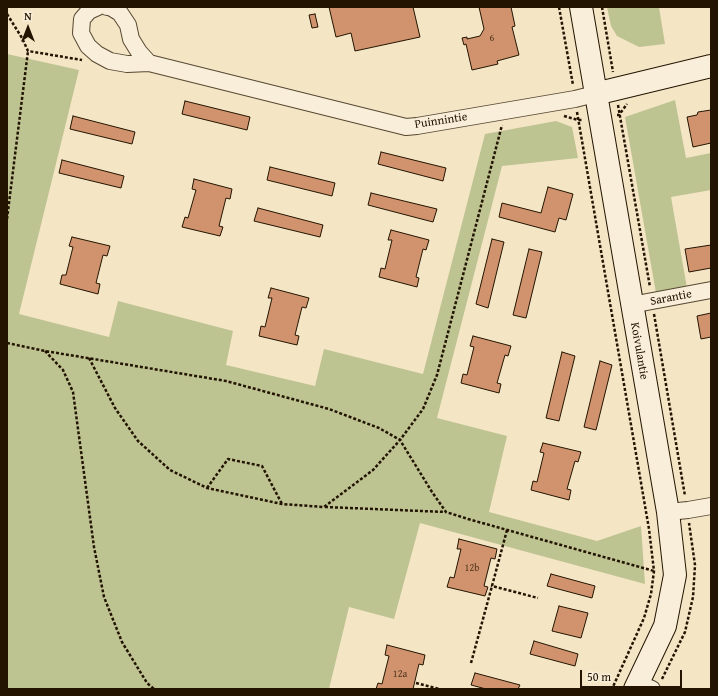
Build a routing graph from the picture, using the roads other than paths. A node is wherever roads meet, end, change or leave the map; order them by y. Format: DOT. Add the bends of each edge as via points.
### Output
graph roads {
  1 [pos="98,7"];
  2 [pos="107,7"];
  3 [pos="581,7"];
  4 [pos="149,63"];
  5 [pos="711,66"];
  6 [pos="585,96"];
  7 [pos="711,290"];
  8 [pos="631,305"];
  9 [pos="711,506"];
  10 [pos="668,512"];
  11 [pos="642,687"];
  1 -- 4 [label="street, Puinnintie" via="89,11 82,19 81,33 88,46 110,61 127,64"];
  2 -- 4 [label="street" via="120,13 139,52"];
  3 -- 6 [label="street, Koivulantie"];
  4 -- 6 [label="street, Puinnintie" via="406,126"];
  5 -- 6 [label="street, Puinnintie"];
  6 -- 8 [label="street, Koivulantie"];
  7 -- 8 [label="street, Sarantie"];
  8 -- 10 [label="street, Koivulantie"];
  9 -- 10 [label="street"];
  10 -- 11 [label="street, Koivulantie" via="675,574 665,626"];
}
